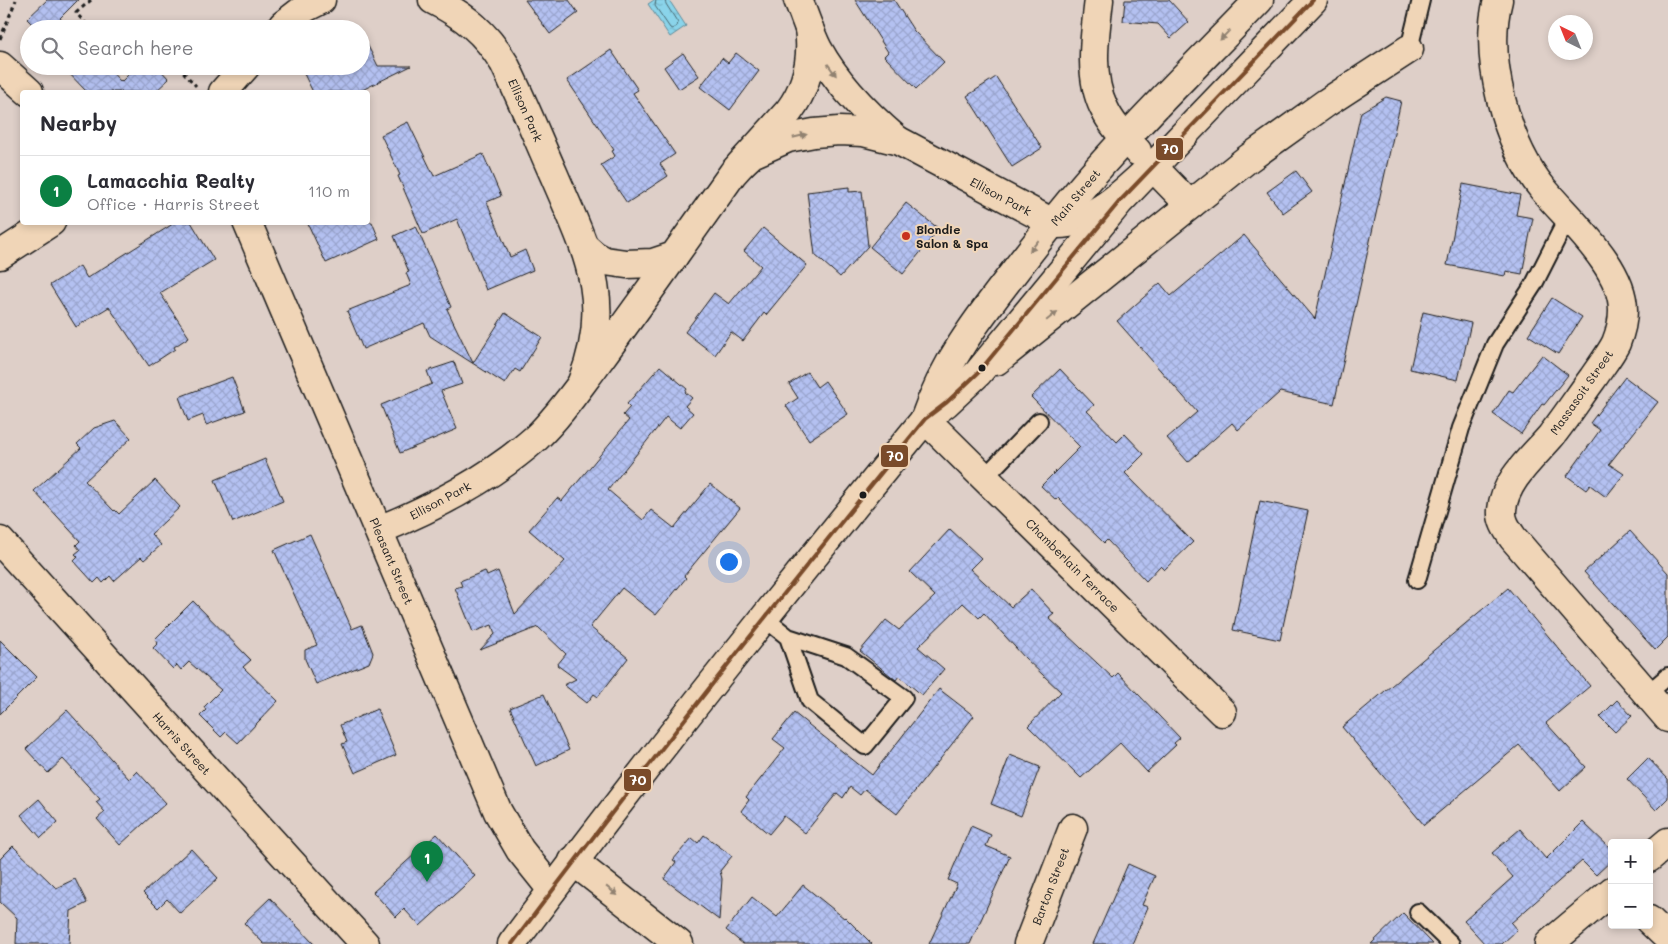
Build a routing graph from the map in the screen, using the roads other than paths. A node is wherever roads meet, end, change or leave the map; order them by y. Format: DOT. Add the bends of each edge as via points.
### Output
graph roads {
  1 [pos="320,0"];
  2 [pos="433,0"];
  3 [pos="798,0"];
  4 [pos="1100,0"];
  5 [pos="1259,0"];
  6 [pos="1313,0"];
  7 [pos="1422,0"];
  8 [pos="1498,0"];
  9 [pos="285,18"];
  10 [pos="809,28"];
  11 [pos="1409,49"];
  12 [pos="0,66"];
  13 [pos="233,75"];
  14 [pos="27,90"];
  15 [pos="212,90"];
  16 [pos="1126,138"];
  17 [pos="899,141"];
  18 [pos="741,164"];
  19 [pos="1152,166"];
  20 [pos="1190,205"];
  21 [pos="1568,217"];
  22 [pos="1052,223"];
  23 [pos="46,225"];
  24 [pos="248,225"];
  25 [pos="585,247"];
  26 [pos="0,256"];
  27 [pos="674,256"];
  28 [pos="582,382"];
  29 [pos="960,390"];
  30 [pos="925,419"];
  31 [pos="1039,421"];
  32 [pos="984,478"];
  33 [pos="379,530"];
  34 [pos="0,541"];
  35 [pos="1417,580"];
  36 [pos="763,617"];
  37 [pos="788,637"];
  38 [pos="1668,676"];
  39 [pos="1661,707"];
  40 [pos="1222,712"];
  41 [pos="1073,828"];
  42 [pos="1668,842"];
  43 [pos="1653,855"];
  44 [pos="573,860"];
  45 [pos="552,890"];
  46 [pos="1608,894"];
  47 [pos="1418,912"];
  48 [pos="1653,924"];
  49 [pos="1668,938"];
  50 [pos="365,944"];
  51 [pos="512,944"];
  52 [pos="679,944"];
  53 [pos="1028,944"];
  54 [pos="1451,944"];
  55 [pos="1549,944"];
  1 -- 9 [label="street"];
  2 -- 25 [label="street, Ellison Park" via="478,28 504,63"];
  3 -- 10 [label="street, Ellison Park"];
  4 -- 16 [label="street" via="1095,44 1097,85 1104,108"];
  5 -- 16 [label="street, Main Street, one-way"];
  6 -- 19 [label="street, Main Street"];
  7 -- 11 [label="lane"];
  8 -- 21 [label="street, Massasoit Street" via="1493,44 1504,109 1528,168"];
  10 -- 17 [label="street, Ellison Park, one-way" via="824,58 846,89"];
  10 -- 18 [label="street, Ellison Park" via="809,62 804,86 789,111"];
  11 -- 20 [label="street" via="1269,142"];
  12 -- 14 [label="street"];
  13 -- 15 [label="street"];
  16 -- 19 [label="street"];
  16 -- 22 [label="street, Main Street"];
  18 -- 17 [label="street, Ellison Park, one-way" via="752,154 776,143 814,133 863,132"];
  17 -- 22 [label="street, Ellison Park"];
  18 -- 27 [label="street, Ellison Park"];
  19 -- 20 [label="street"];
  19 -- 22 [label="street" via="1116,198 1087,216 1068,223"];
  19 -- 29 [label="street, Main Street"];
  29 -- 20 [label="street, one-way"];
  21 -- 35 [label="lane" via="1534,284 1495,344 1460,428"];
  21 -- 39 [label="street, Massasoit Street" via="1600,255 1619,288 1623,310 1620,333 1563,421 1516,476 1503,503 1502,518 1513,538"];
  22 -- 30 [label="street, Main Street, one-way" via="968,335 945,372"];
  23 -- 26 [label="street"];
  24 -- 33 [label="street, Pleasant Street"];
  25 -- 27 [label="street" via="605,261 626,264 653,263"];
  25 -- 28 [label="street, Ellison Park" via="594,280 597,320 592,354"];
  27 -- 28 [label="street, Ellison Park"];
  28 -- 33 [label="street, Ellison Park" via="548,425 513,456 433,505"];
  29 -- 30 [label="street, Main Street"];
  30 -- 32 [label="street, Chamberlain Terrace"];
  30 -- 36 [label="street, Main Street"];
  31 -- 32 [label="lane"];
  32 -- 40 [label="street, Chamberlain Terrace"];
  33 -- 45 [label="street, Pleasant Street" via="498,812 520,850"];
  34 -- 50 [label="street, Harris Street"];
  36 -- 37 [label="lane"];
  36 -- 44 [label="street, Main Street"];
  37 -- 37 [label="lane" via="810,701 864,746 904,698 846,656"];
  38 -- 39 [label="lane"];
  41 -- 53 [label="street, Barton Street"];
  42 -- 43 [label="street"];
  44 -- 45 [label="street, Main Street"];
  44 -- 52 [label="street, one-way"];
  45 -- 51 [label="street, Main Street"];
  46 -- 55 [label="street"];
  47 -- 54 [label="lane"];
  48 -- 49 [label="street"];
}
